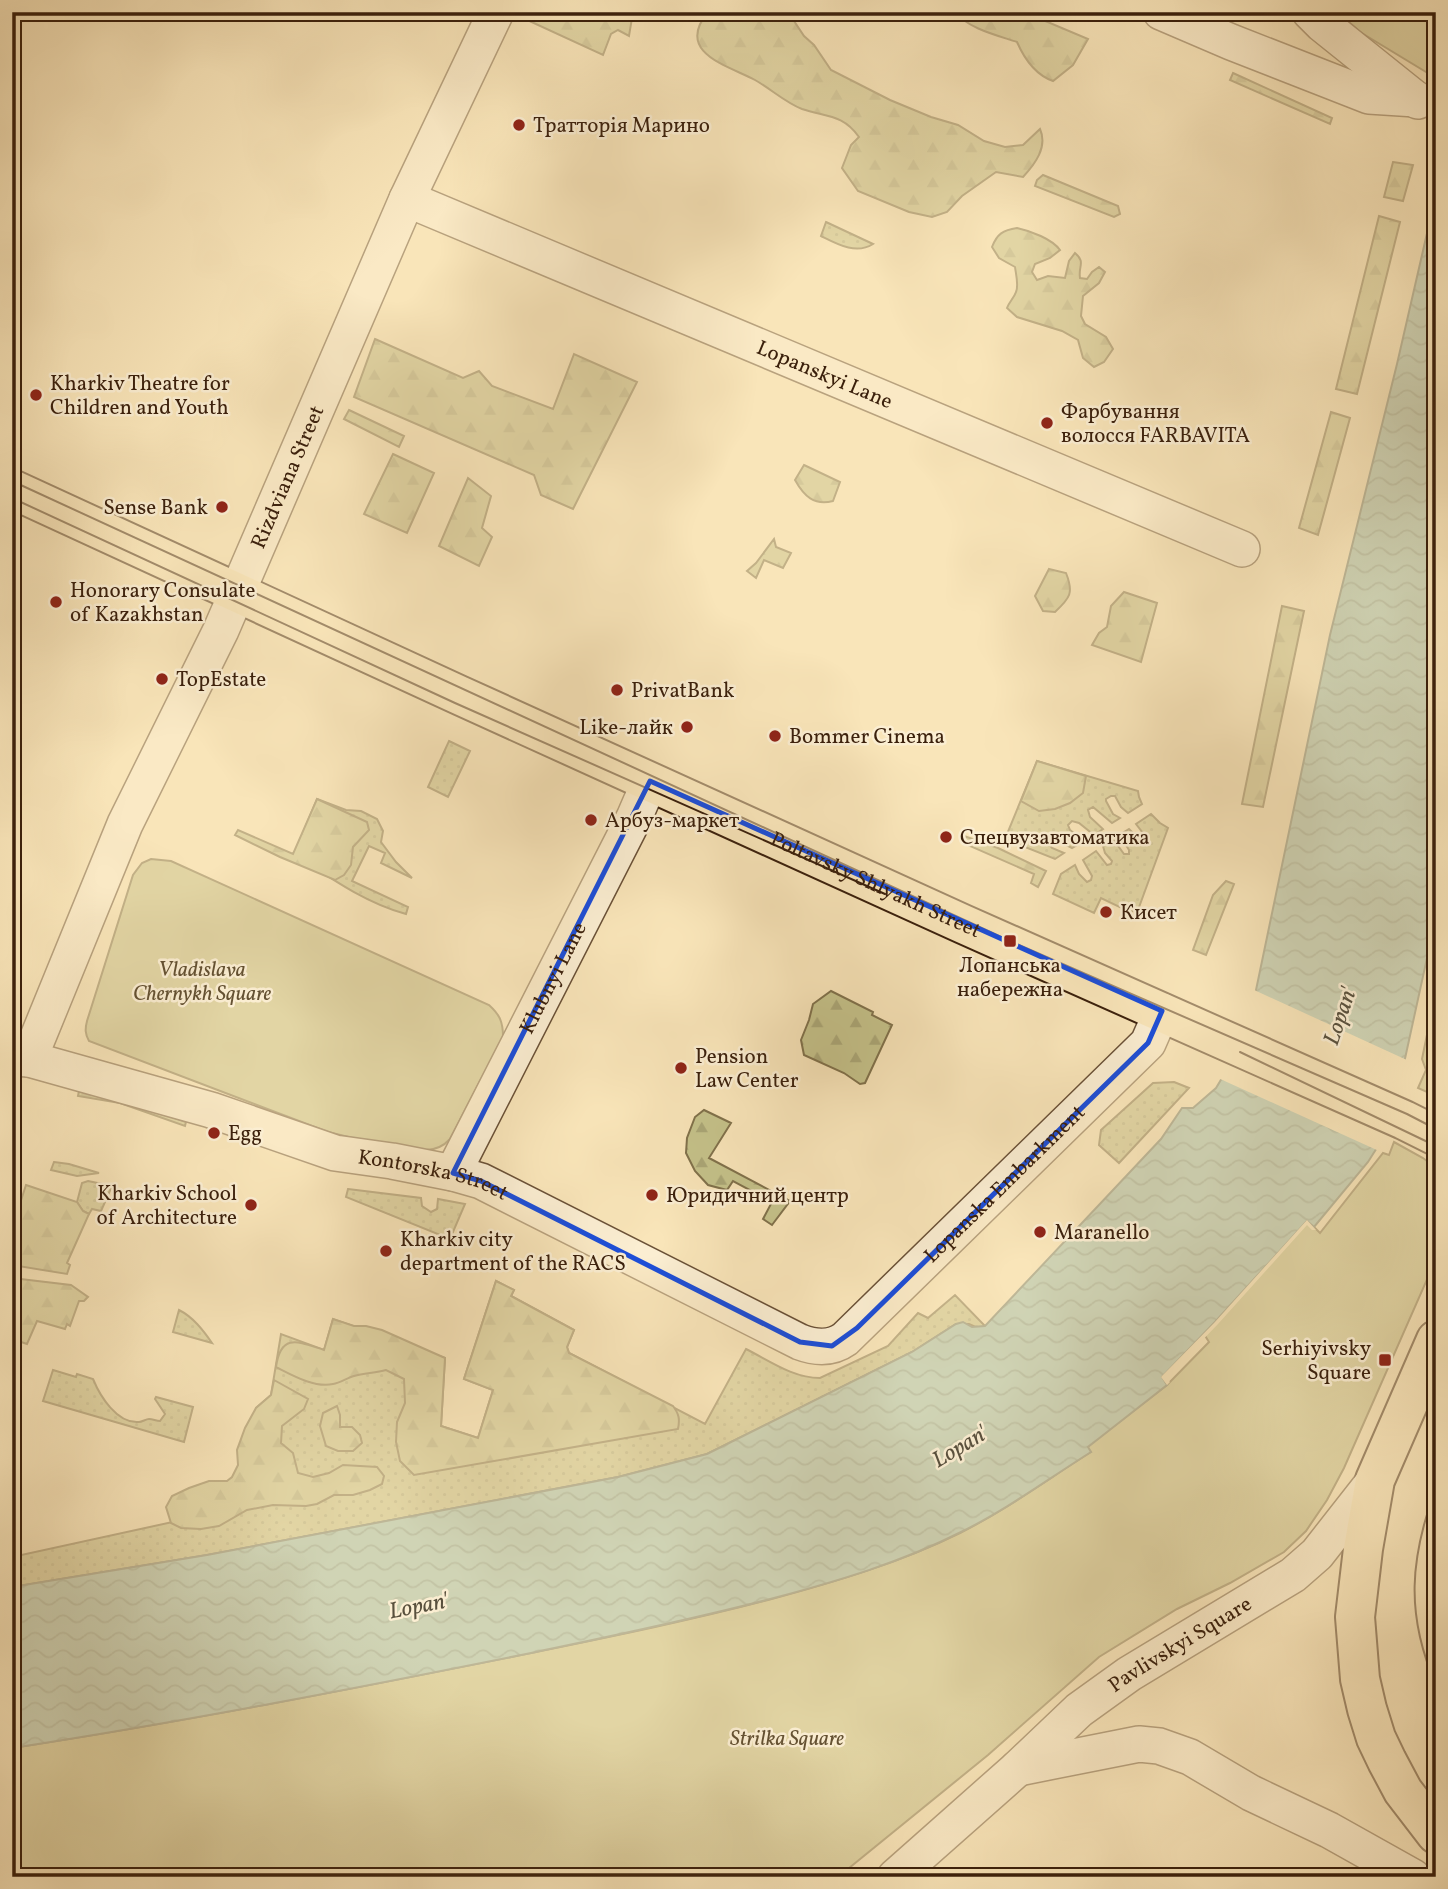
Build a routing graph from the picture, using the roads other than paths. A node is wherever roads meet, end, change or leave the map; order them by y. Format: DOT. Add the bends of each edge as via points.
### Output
graph roads {
  1 [pos="496,12"];
  2 [pos="1161,12"];
  3 [pos="1310,12"];
  4 [pos="1426,105"];
  5 [pos="407,199"];
  6 [pos="12,489"];
  7 [pos="1242,549"];
  8 [pos="237,593"];
  9 [pos="649,781"];
  10 [pos="1161,1011"];
  11 [pos="21,1058"];
  12 [pos="1420,1128"];
  13 [pos="453,1173"];
  14 [pos="1436,1340"];
  15 [pos="832,1346"];
  16 [pos="1375,1480"];
  17 [pos="1018,1768"];
  18 [pos="1436,1834"];
  19 [pos="895,1877"];
  20 [pos="1413,1877"];
  1 -- 5 [label="street, Rizdviana Street"];
  2 -- 4 [label="street" via="1369,96"];
  3 -- 4 [label="street"];
  5 -- 7 [label="street, Lopanskyi Lane"];
  5 -- 8 [label="street, Rizdviana Street"];
  6 -- 8 [label="main road, Poltavsky Shlyakh Street"];
  8 -- 9 [label="main road, Poltavsky Shlyakh Street"];
  8 -- 11 [label="street, Rizdviana Street" via="125,824"];
  9 -- 10 [label="main road, Poltavsky Shlyakh Street"];
  9 -- 13 [label="street, Klubnyi Lane"];
  10 -- 12 [label="main road, Poltavsky Shlyakh Street"];
  10 -- 15 [label="street, Lopanska Embarkment" via="1148,1043 857,1328"];
  11 -- 13 [label="street, Kontorska Street" via="211,1110 335,1153"];
  13 -- 15 [label="street, Kontorska Street" via="481,1181 800,1342"];
  14 -- 16 [label="main road"];
  16 -- 17 [label="street, Pavlivskyi Square" via="1309,1563 1129,1674 1079,1710"];
  16 -- 18 [label="main road" via="1355,1617 1360,1679 1387,1762"];
  17 -- 19 [label="street, Pavlivskyi Square"];
  17 -- 20 [label="street" via="1139,1744 1159,1746 1190,1757"];
}
